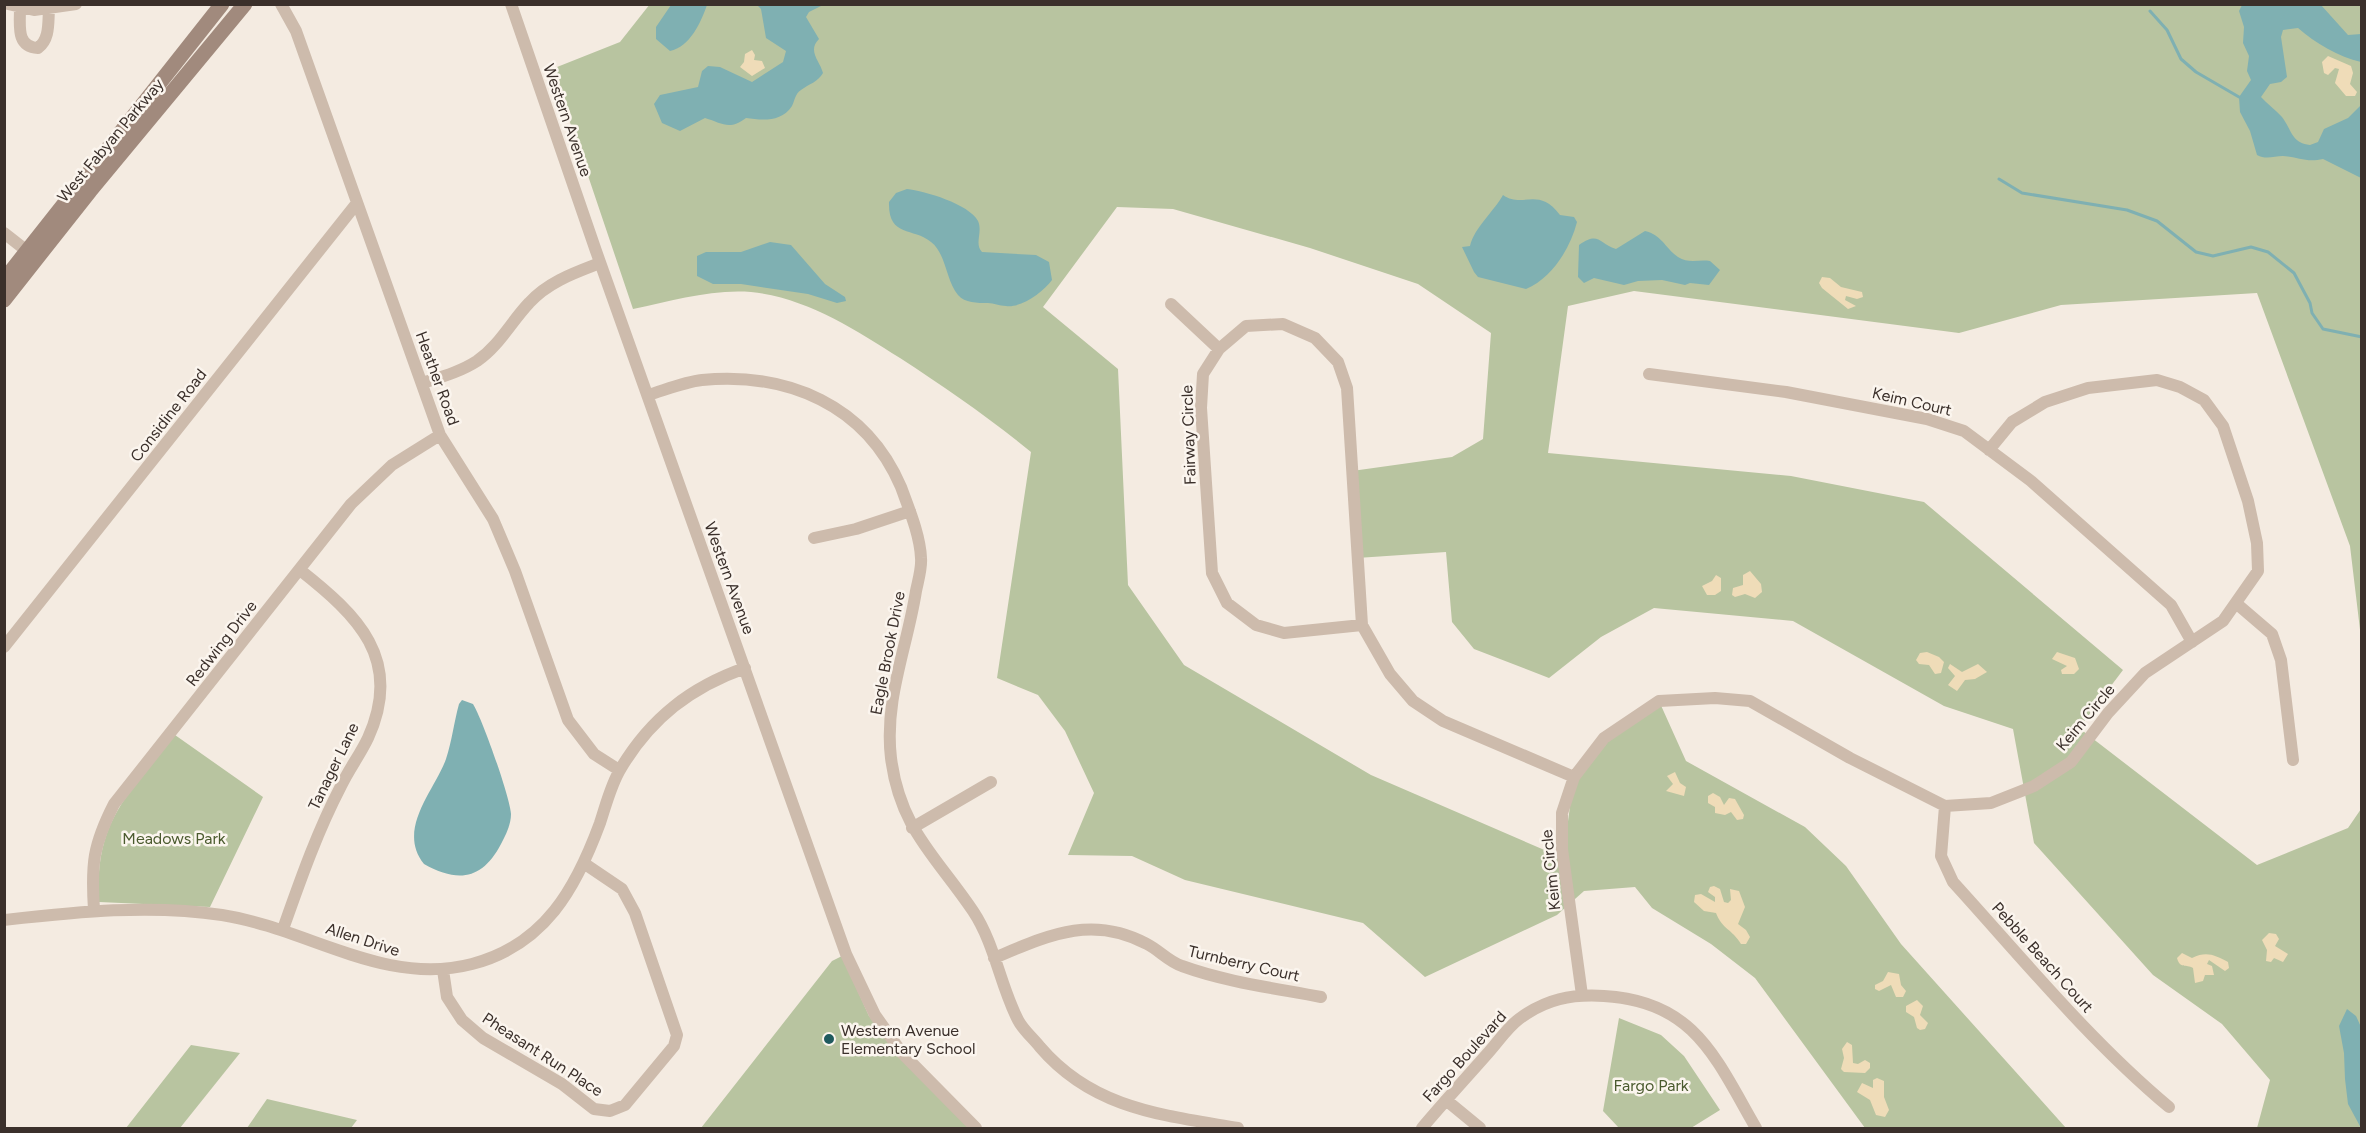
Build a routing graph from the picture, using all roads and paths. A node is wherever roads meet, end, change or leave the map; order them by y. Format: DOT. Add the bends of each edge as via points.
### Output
graph roads {
  1 [pos="76,4"];
  2 [pos="222,4"];
  3 [pos="245,4"];
  4 [pos="281,4"];
  5 [pos="512,4"];
  6 [pos="14,6"];
  7 [pos="49,9"];
  8 [pos="357,203"];
  9 [pos="4,233"];
  10 [pos="27,251"];
  11 [pos="600,263"];
  12 [pos="4,280"];
  13 [pos="4,300"];
  14 [pos="1171,304"];
  15 [pos="1219,349"];
  16 [pos="1649,375"];
  17 [pos="422,383"];
  18 [pos="648,395"];
  19 [pos="440,435"];
  20 [pos="1989,450"];
  21 [pos="910,510"];
  22 [pos="814,538"];
  23 [pos="300,570"];
  24 [pos="2237,604"];
  25 [pos="1362,625"];
  26 [pos="2192,642"];
  27 [pos="4,647"];
  28 [pos="745,668"];
  29 [pos="2293,760"];
  30 [pos="620,770"];
  31 [pos="1574,777"];
  32 [pos="991,782"];
  33 [pos="1945,806"];
  34 [pos="912,828"];
  35 [pos="585,864"];
  36 [pos="94,910"];
  37 [pos="4,920"];
  38 [pos="283,929"];
  39 [pos="994,958"];
  40 [pos="443,970"];
  41 [pos="1582,994"];
  42 [pos="1321,997"];
  43 [pos="1446,1100"];
  44 [pos="2169,1107"];
  45 [pos="1182,1124"];
  46 [pos="976,1128"];
  47 [pos="1238,1128"];
  48 [pos="1422,1128"];
  49 [pos="1479,1128"];
  50 [pos="1756,1128"];
  1 -- 7 [label="street"];
  2 -- 10 [label="main road, West Fabyan Parkway"];
  3 -- 13 [label="main road, West Fabyan Parkway"];
  4 -- 8 [label="street, Heather Road" via="296,31"];
  5 -- 11 [label="street, Western Avenue"];
  6 -- 7 [label="street"];
  6 -- 7 [label="street" via="23,43 29,48 44,44"];
  8 -- 17 [label="street, Heather Road"];
  8 -- 27 [label="street, Considine Road"];
  9 -- 10 [label="street"];
  10 -- 12 [label="main road, West Fabyan Parkway"];
  11 -- 17 [label="street" via="548,286 478,360"];
  11 -- 18 [label="street, Western Avenue"];
  14 -- 15 [label="street"];
  15 -- 25 [label="street, Fairway Circle" via="1246,326 1283,324 1315,338 1338,362 1347,388"];
  15 -- 25 [label="street, Fairway Circle" via="1203,374 1200,408 1212,573 1227,603 1256,625 1284,633"];
  16 -- 20 [label="street, Keim Court" via="1786,392 1927,419 1964,432"];
  17 -- 19 [label="street, Heather Road"];
  18 -- 21 [label="street, Eagle Brook Drive" via="700,381 754,380 808,392 857,422 891,464"];
  18 -- 28 [label="street, Western Avenue"];
  19 -- 23 [label="street, Redwing Drive" via="371,483"];
  19 -- 30 [label="street, Heather Road" via="493,519 568,720 594,754"];
  20 -- 24 [label="street, Keim Circle" via="2012,422 2045,402 2088,388 2157,380 2204,400 2223,426 2248,501 2257,543 2258,571"];
  20 -- 26 [label="street, Keim Court" via="2171,605"];
  21 -- 22 [label="street" via="856,529"];
  21 -- 34 [label="street, Eagle Brook Drive" via="921,558 890,709 890,731 897,787"];
  23 -- 36 [label="street, Redwing Drive" via="114,804 99,833 92,865"];
  23 -- 38 [label="street, Tanager Lane" via="330,593 366,633 379,685 368,737 312,846"];
  24 -- 26 [label="street, Keim Circle" via="2223,621"];
  24 -- 29 [label="street" via="2272,634 2281,660"];
  25 -- 31 [label="street, Fairway Circle" via="1390,674 1413,701 1443,721"];
  26 -- 33 [label="street, Keim Circle" via="2145,673 2071,762 2034,786 1991,803"];
  28 -- 30 [label="street, Allen Drive" via="706,683 673,705 643,735"];
  28 -- 46 [label="street, Western Avenue" via="846,954 875,1015 902,1053"];
  30 -- 35 [label="street, Allen Drive"];
  31 -- 33 [label="street, Keim Circle" via="1604,738 1659,701 1715,698 1750,702"];
  31 -- 41 [label="street, Keim Circle" via="1562,813 1562,849"];
  32 -- 34 [label="street"];
  33 -- 44 [label="street, Pebble Beach Court" via="1941,856 1953,882 2092,1036"];
  34 -- 39 [label="street, Eagle Brook Drive" via="972,909"];
  35 -- 40 [label="street, Allen Drive" via="570,892 544,923 510,949 473,964"];
  35 -- 40 [label="street, Pheasant Run Place" via="622,889 677,1035 674,1046 624,1105 610,1111 594,1108 562,1084 483,1038 462,1020 447,997"];
  36 -- 37 [label="street, Allen Drive"];
  36 -- 38 [label="street, Allen Drive" via="157,909 223,915"];
  38 -- 40 [label="street, Allen Drive" via="396,968"];
  39 -- 42 [label="street, Turnberry Court" via="1059,931 1105,929 1146,943 1179,965 1221,978"];
  39 -- 45 [label="street, Eagle Brook Drive" via="1019,1022 1057,1067 1104,1096"];
  41 -- 43 [label="street, Fargo Boulevard" via="1544,1003 1517,1021"];
  41 -- 50 [label="street, Fargo Boulevard" via="1630,998 1658,1007 1682,1021 1713,1054"];
  43 -- 48 [label="street, Fargo Boulevard"];
  43 -- 49 [label="street"];
  45 -- 47 [label="street, Eagle Brook Drive"];
}
